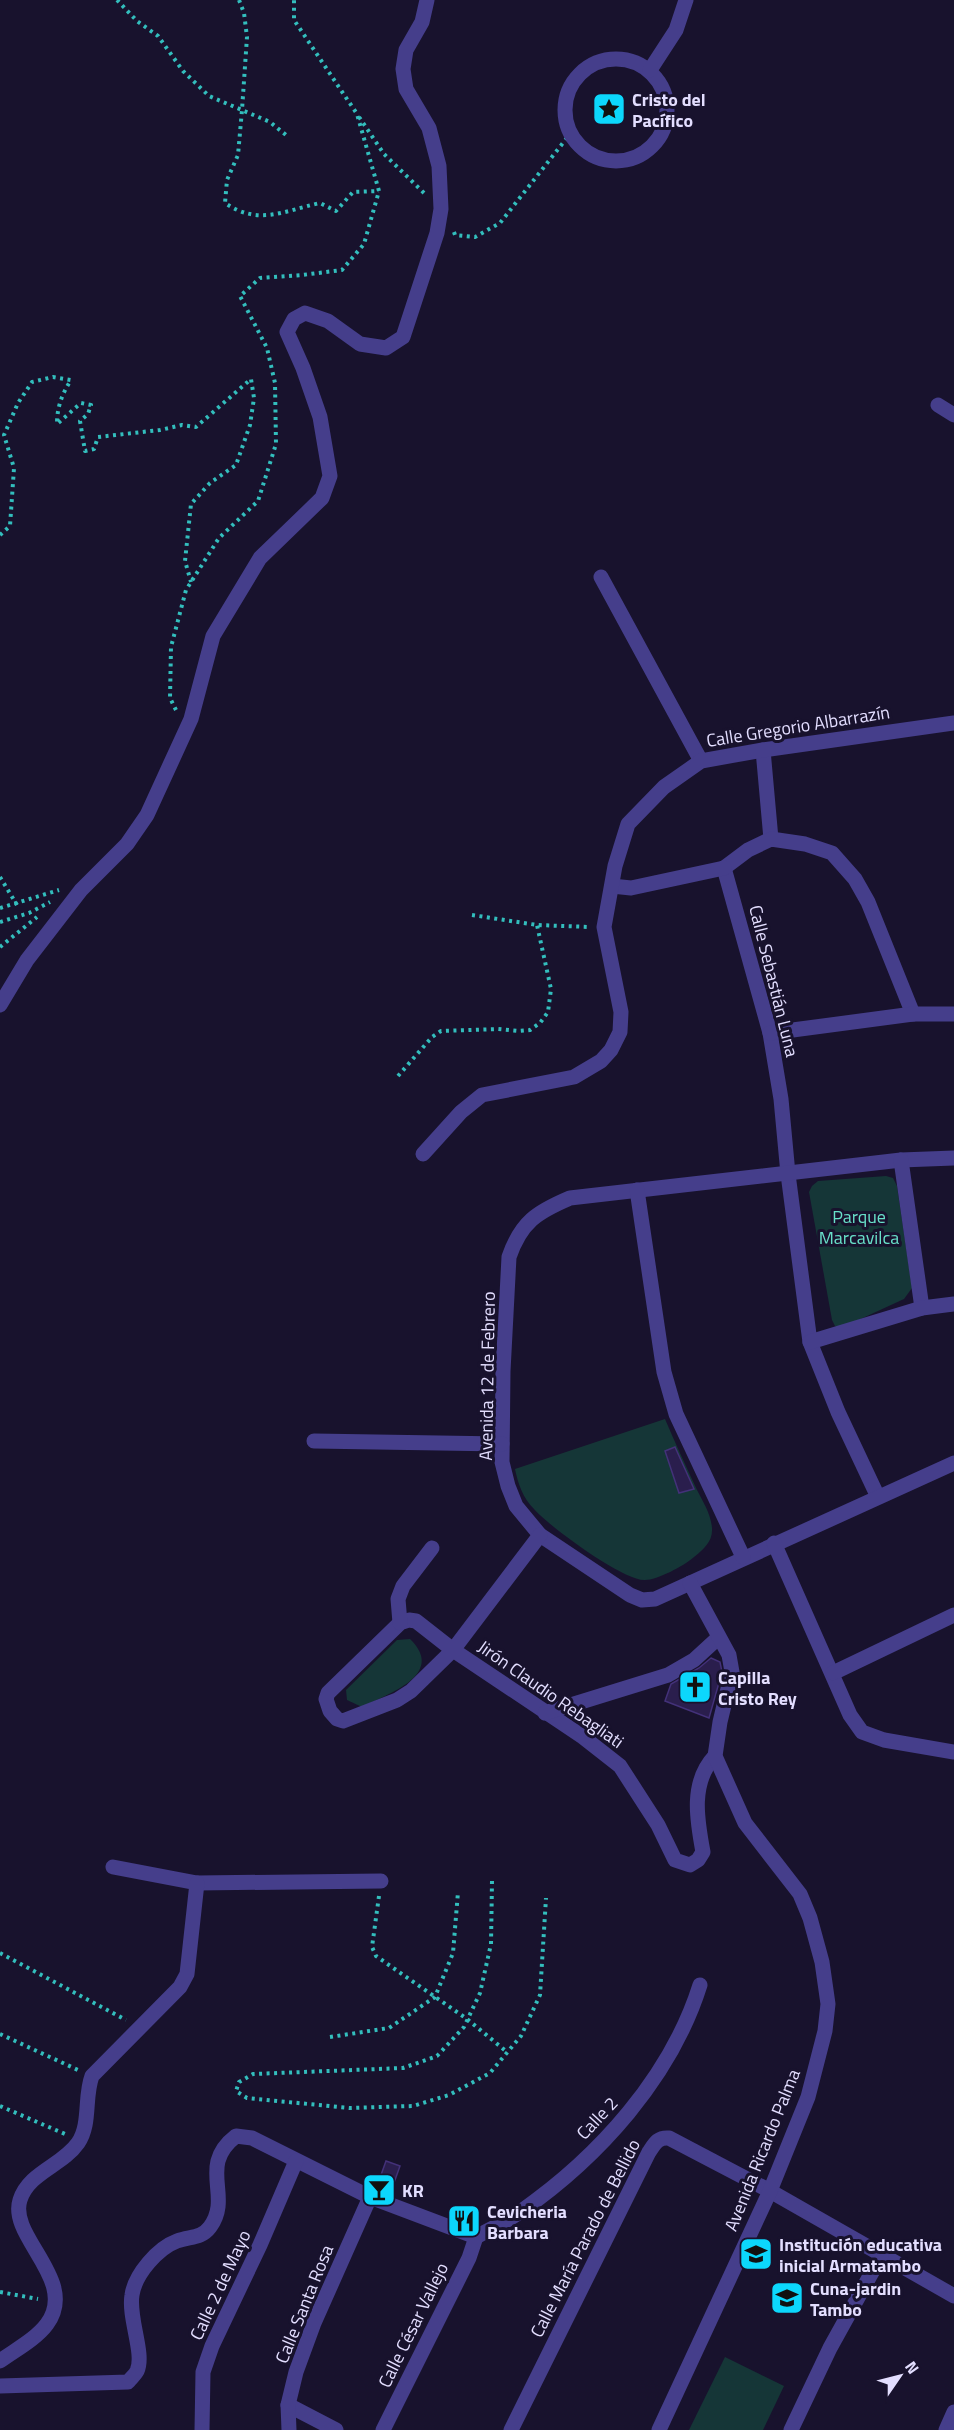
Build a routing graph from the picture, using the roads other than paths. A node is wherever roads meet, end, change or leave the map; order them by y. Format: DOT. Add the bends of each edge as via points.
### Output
graph roads {
  1 [pos="427,0"];
  2 [pos="686,0"];
  3 [pos="650,70"];
  4 [pos="938,405"];
  5 [pos="954,416"];
  6 [pos="601,577"];
  7 [pos="954,723"];
  8 [pos="762,750"];
  9 [pos="701,761"];
  10 [pos="771,839"];
  11 [pos="724,868"];
  12 [pos="612,886"];
  13 [pos="0,1005"];
  14 [pos="913,1014"];
  15 [pos="954,1014"];
  16 [pos="771,1033"];
  17 [pos="423,1154"];
  18 [pos="954,1158"];
  19 [pos="901,1160"];
  20 [pos="788,1174"];
  21 [pos="637,1190"];
  22 [pos="954,1304"];
  23 [pos="922,1308"];
  24 [pos="810,1342"];
  25 [pos="314,1441"];
  26 [pos="502,1444"];
  27 [pos="954,1463"];
  28 [pos="878,1497"];
  29 [pos="540,1535"];
  30 [pos="774,1543"];
  31 [pos="432,1548"];
  32 [pos="743,1557"];
  33 [pos="690,1583"];
  34 [pos="954,1615"];
  35 [pos="400,1623"];
  36 [pos="718,1638"];
  37 [pos="453,1650"];
  38 [pos="833,1673"];
  39 [pos="545,1713"];
  40 [pos="954,1752"];
  41 [pos="715,1756"];
  42 [pos="113,1867"];
  43 [pos="381,1881"];
  44 [pos="197,1883"];
  45 [pos="700,1985"];
  46 [pos="296,2161"];
  47 [pos="770,2192"];
  48 [pos="370,2197"];
  49 [pos="476,2237"];
  50 [pos="880,2256"];
  51 [pos="954,2296"];
  52 [pos="0,2361"];
  53 [pos="0,2386"];
  54 [pos="288,2405"];
  55 [pos="954,2412"];
  56 [pos="202,2430"];
  57 [pos="289,2430"];
  58 [pos="336,2430"];
  59 [pos="383,2430"];
  60 [pos="511,2430"];
  61 [pos="659,2430"];
  62 [pos="791,2430"];
  63 [pos="946,2430"];
  1 -- 13 [label="street" via="422,22 406,50 403,69 406,89 429,128 439,166 441,209 437,234 403,337 387,348 360,344 328,321 305,313 294,319 287,332 320,417 330,476 322,498 260,558 213,636 186,728 147,815 128,844 81,890 27,960"];
  2 -- 3 [label="street" via="676,30"];
  3 -- 3 [label="street" via="634,61 599,60 571,82 564,116 579,147 608,161 625,161 653,146 663,132 667,100"];
  4 -- 5 [label="street"];
  6 -- 9 [label="street"];
  7 -- 8 [label="street, Calle Gregorio Albarrazín"];
  8 -- 9 [label="street, Calle Gregorio Albarrazín"];
  8 -- 10 [label="street"];
  9 -- 12 [label="street, Calle Gregorio Albarrazín" via="664,787 628,824"];
  10 -- 11 [label="street"];
  10 -- 14 [label="street" via="832,853 855,879"];
  11 -- 12 [label="street" via="631,888"];
  11 -- 16 [label="street, Calle Sebastián Luna"];
  12 -- 17 [label="street, Calle Gregorio Albarrazín" via="604,927 621,1012 620,1032 611,1050 574,1077 482,1095"];
  14 -- 15 [label="street"];
  14 -- 16 [label="street"];
  16 -- 20 [label="street, Calle Sebastián Luna"];
  18 -- 19 [label="street, Avenida 12 de Febrero"];
  19 -- 20 [label="street, Avenida 12 de Febrero"];
  19 -- 23 [label="street"];
  20 -- 21 [label="street, Avenida 12 de Febrero"];
  20 -- 24 [label="street, Calle Sebastián Luna"];
  21 -- 26 [label="street, Avenida 12 de Febrero" via="570,1198 540,1211 515,1240 509,1257"];
  21 -- 32 [label="street" via="664,1372 676,1414"];
  22 -- 23 [label="street"];
  23 -- 24 [label="street"];
  24 -- 28 [label="street, Calle Sebastián Luna"];
  25 -- 26 [label="street"];
  26 -- 29 [label="street, Avenida 12 de Febrero" via="502,1462 516,1506"];
  27 -- 28 [label="street, Avenida 12 de Febrero"];
  28 -- 30 [label="street, Avenida 12 de Febrero"];
  29 -- 33 [label="street, Avenida 12 de Febrero" via="642,1600 655,1599"];
  29 -- 37 [label="street"];
  30 -- 32 [label="street, Avenida 12 de Febrero"];
  30 -- 38 [label="street"];
  31 -- 35 [label="street" via="403,1586 398,1599"];
  32 -- 33 [label="street, Avenida 12 de Febrero"];
  33 -- 36 [label="street"];
  34 -- 38 [label="street"];
  35 -- 37 [label="street, Jirón Claudio Rebagliati" via="416,1621"];
  35 -- 37 [label="street" via="328,1693 328,1705 337,1719 354,1718 397,1700"];
  36 -- 39 [label="street" via="694,1660 668,1675"];
  36 -- 41 [label="street" via="729,1655 732,1672"];
  37 -- 39 [label="street, Jirón Claudio Rebagliati"];
  38 -- 40 [label="street" via="850,1715 862,1732 884,1740"];
  39 -- 41 [label="street, Jirón Claudio Rebagliati" via="620,1766 658,1825 675,1860 690,1865 703,1852 696,1816 698,1789 706,1765"];
  41 -- 47 [label="street, Avenida Ricardo Palma" via="745,1822 800,1894 822,1962 828,2004 808,2097"];
  42 -- 44 [label="street"];
  43 -- 44 [label="street"];
  44 -- 52 [label="street" via="187,1974 180,1987 92,2076 79,2141 28,2184 20,2200 22,2229 49,2273 53,2312 47,2324"];
  45 -- 49 [label="street, Calle 2" via="692,2011 625,2120 557,2185 518,2214"];
  46 -- 48 [label="street"];
  46 -- 53 [label="street" via="252,2138 236,2136 225,2144 218,2158 218,2204 210,2226 200,2236 177,2241 154,2256 132,2293 131,2315 140,2355 137,2371 128,2382"];
  46 -- 56 [label="street, Calle 2 de Mayo" via="212,2346 203,2372"];
  47 -- 50 [label="street"];
  47 -- 60 [label="street, Calle María Parado de Bellido" via="669,2138 656,2140"];
  47 -- 61 [label="street, Avenida Ricardo Palma"];
  48 -- 49 [label="street"];
  48 -- 54 [label="street, Calle Santa Rosa" via="314,2323"];
  49 -- 59 [label="street, Calle César Vallejo"];
  50 -- 51 [label="street"];
  50 -- 62 [label="street"];
  54 -- 57 [label="street, Calle Santa Rosa"];
  54 -- 58 [label="street"];
  55 -- 63 [label="street"];
}
